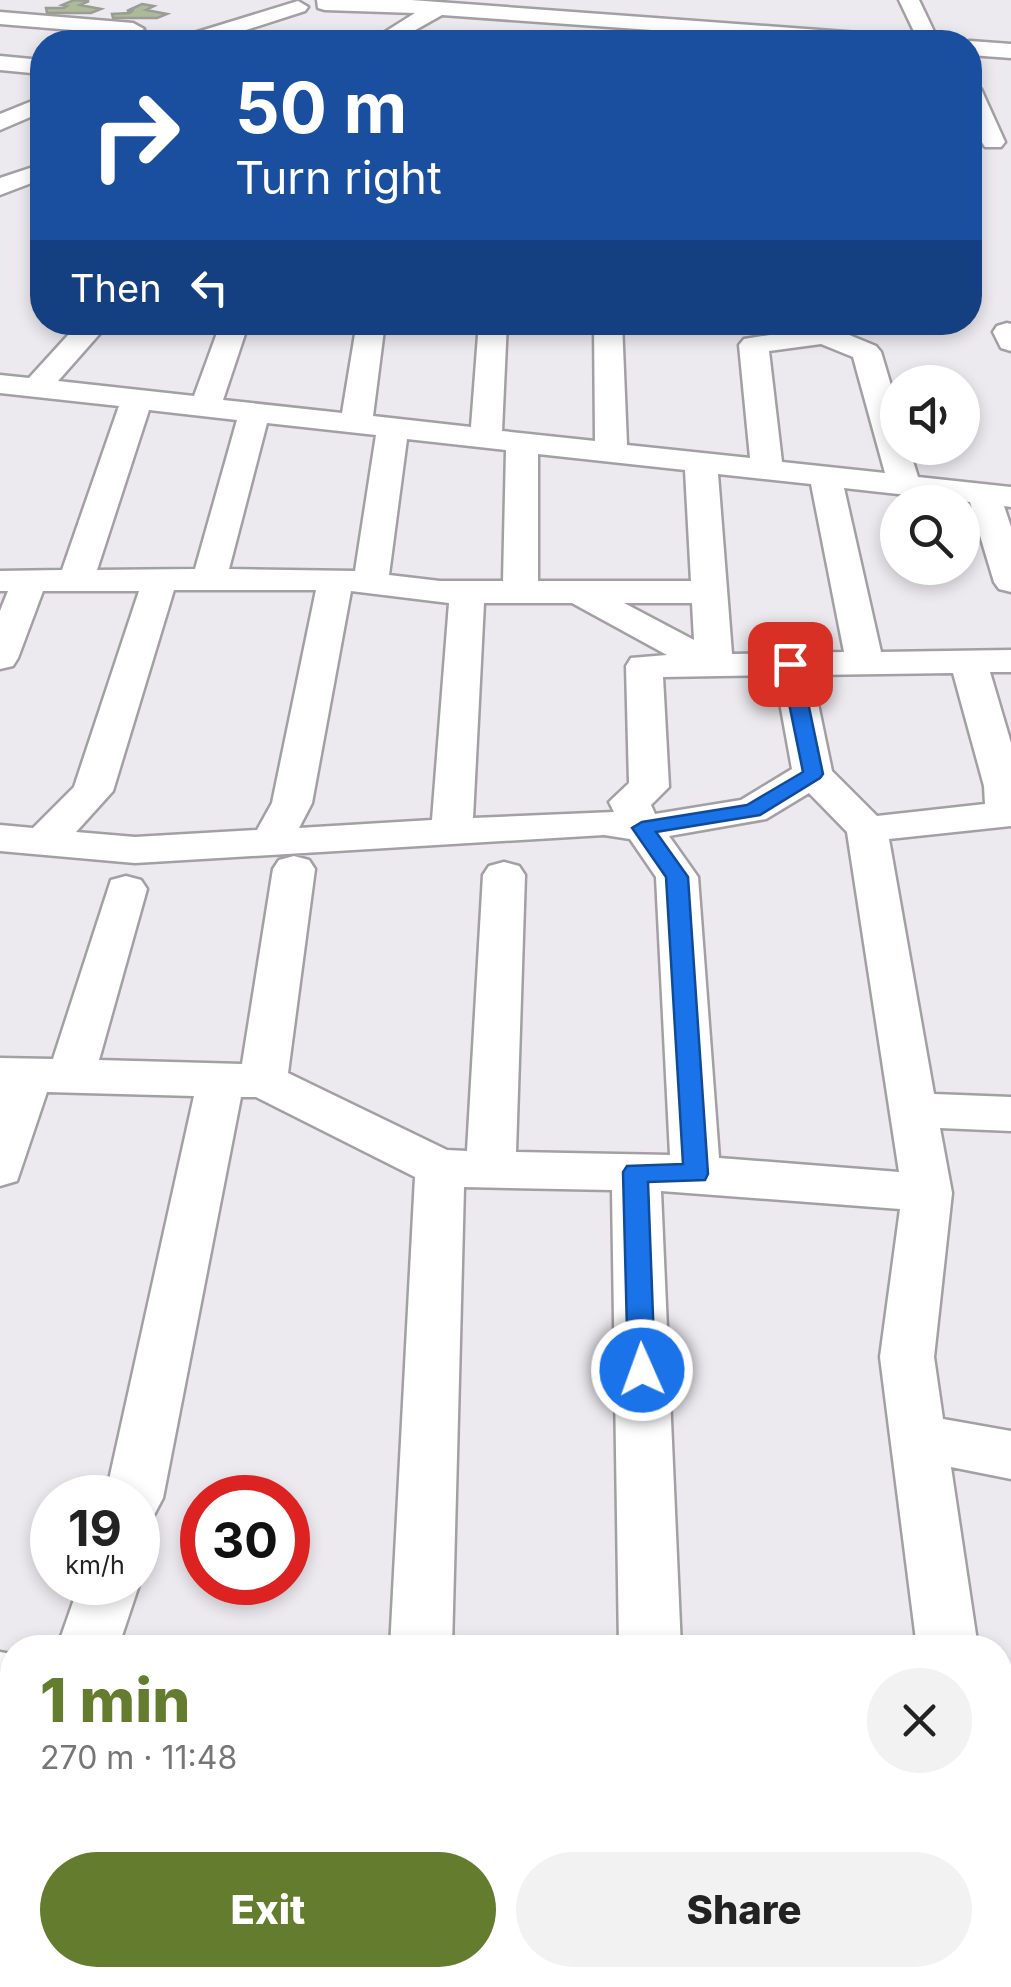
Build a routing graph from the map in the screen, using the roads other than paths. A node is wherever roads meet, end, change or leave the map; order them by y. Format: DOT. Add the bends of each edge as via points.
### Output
graph roads {
  1 [pos="263,0"];
  2 [pos="395,0"];
  3 [pos="675,0"];
  4 [pos="908,0"];
  5 [pos="330,2"];
  6 [pos="298,7"];
  7 [pos="439,8"];
  8 [pos="538,8"];
  9 [pos="559,17"];
  10 [pos="0,18"];
  11 [pos="42,22"];
  12 [pos="133,29"];
  13 [pos="31,30"];
  14 [pos="209,30"];
  15 [pos="226,30"];
  16 [pos="400,30"];
  17 [pos="558,30"];
  18 [pos="635,30"];
  19 [pos="661,30"];
  20 [pos="923,30"];
  21 [pos="30,31"];
  22 [pos="982,49"];
  23 [pos="1011,51"];
  24 [pos="0,53"];
  25 [pos="0,63"];
  26 [pos="30,66"];
  27 [pos="30,109"];
  28 [pos="0,123"];
  29 [pos="30,176"];
  30 [pos="0,187"];
  31 [pos="84,335"];
  32 [pos="230,335"];
  33 [pos="369,335"];
  34 [pos="492,335"];
  35 [pos="608,335"];
  36 [pos="796,335"];
  37 [pos="839,335"];
  38 [pos="0,384"];
  39 [pos="36,388"];
  40 [pos="137,399"];
  41 [pos="206,407"];
  42 [pos="256,412"];
  43 [pos="356,424"];
  44 [pos="394,428"];
  45 [pos="486,438"];
  46 [pos="522,442"];
  47 [pos="612,452"];
  48 [pos="701,462"];
  49 [pos="767,470"];
  50 [pos="826,476"];
  51 [pos="904,485"];
  52 [pos="998,495"];
  53 [pos="160,580"];
  54 [pos="208,580"];
  55 [pos="14,581"];
  56 [pos="76,581"];
  57 [pos="354,581"];
  58 [pos="1011,582"];
  59 [pos="467,592"];
  60 [pos="520,592"];
  61 [pos="579,592"];
  62 [pos="708,592"];
  63 [pos="0,658"];
  64 [pos="1011,661"];
  65 [pos="968,662"];
  66 [pos="866,663"];
  67 [pos="790,664"];
  68 [pos="714,665"];
  69 [pos="813,774"];
  70 [pos="1009,813"];
  71 [pos="642,828"];
  72 [pos="867,828"];
  73 [pos="452,831"];
  74 [pos="0,838"];
  75 [pos="45,840"];
  76 [pos="282,856"];
  77 [pos="504,876"];
  78 [pos="126,889"];
  79 [pos="33,1075"];
  80 [pos="242,1080"];
  81 [pos="913,1110"];
  82 [pos="1011,1114"];
  83 [pos="0,1168"];
  84 [pos="466,1168"];
  85 [pos="636,1172"];
  86 [pos="696,1174"];
  87 [pos="927,1194"];
  88 [pos="919,1438"];
  89 [pos="1011,1454"];
  90 [pos="140,1475"];
  91 [pos="102,1605"];
  92 [pos="92,1635"];
  93 [pos="422,1635"];
  94 [pos="650,1635"];
  95 [pos="946,1635"];
  1 -- 6 [label="street"];
  1 -- 14 [label="street"];
  2 -- 7 [label="street"];
  3 -- 19 [label="street"];
  4 -- 20 [label="street"];
  5 -- 6 [label="street"];
  5 -- 7 [label="street"];
  6 -- 15 [label="street"];
  7 -- 8 [label="street" via="472,19"];
  7 -- 16 [label="street"];
  8 -- 9 [label="street"];
  9 -- 17 [label="street"];
  9 -- 18 [label="street"];
  10 -- 11 [label="street"];
  11 -- 12 [label="street"];
  11 -- 13 [label="street"];
  21 -- 24 [label="street"];
  22 -- 23 [label="street"];
  25 -- 26 [label="street"];
  27 -- 28 [label="street"];
  29 -- 30 [label="street"];
  31 -- 39 [label="street"];
  32 -- 41 [label="street"];
  33 -- 43 [label="street"];
  34 -- 45 [label="street"];
  35 -- 47 [label="street"];
  36 -- 49 [label="street" via="754,344"];
  37 -- 51 [label="street" via="866,352"];
  38 -- 39 [label="street"];
  39 -- 40 [label="street"];
  40 -- 41 [label="street"];
  40 -- 56 [label="street"];
  41 -- 42 [label="street"];
  42 -- 43 [label="street"];
  42 -- 54 [label="street"];
  43 -- 44 [label="street"];
  44 -- 45 [label="street"];
  44 -- 57 [label="street"];
  45 -- 46 [label="street"];
  46 -- 47 [label="street"];
  46 -- 60 [label="street"];
  47 -- 48 [label="street"];
  48 -- 49 [label="street"];
  48 -- 62 [label="street"];
  49 -- 50 [label="street"];
  50 -- 51 [label="street"];
  50 -- 66 [label="street"];
  52 -- 58 [label="street"];
  53 -- 54 [label="street"];
  53 -- 56 [label="street"];
  53 -- 75 [label="street" via="93,791"];
  54 -- 57 [label="street"];
  55 -- 56 [label="street"];
  55 -- 63 [label="street"];
  57 -- 59 [label="street"];
  57 -- 76 [label="street"];
  59 -- 60 [label="street"];
  59 -- 73 [label="street"];
  60 -- 61 [label="street"];
  61 -- 62 [label="street"];
  61 -- 68 [label="street"];
  62 -- 68 [label="street"];
  64 -- 65 [label="street"];
  65 -- 66 [label="street"];
  65 -- 70 [label="street"];
  66 -- 67 [label="street"];
  67 -- 68 [label="street"];
  67 -- 69 [label="street"];
  68 -- 71 [label="street" via="644,666 649,788 629,802"];
  69 -- 71 [label="street" via="752,810"];
  69 -- 72 [label="street"];
  70 -- 72 [label="street"];
  71 -- 73 [label="street" via="604,822"];
  71 -- 86 [label="street" via="677,877"];
  72 -- 81 [label="street"];
  73 -- 76 [label="street"];
  74 -- 75 [label="street"];
  75 -- 76 [label="street"];
  76 -- 80 [label="street"];
  77 -- 84 [label="street"];
  78 -- 79 [label="street"];
  79 -- 80 [label="street"];
  79 -- 83 [label="street"];
  80 -- 84 [label="street"];
  80 -- 90 [label="street"];
  81 -- 82 [label="street"];
  81 -- 87 [label="street"];
  84 -- 85 [label="street"];
  84 -- 93 [label="street"];
  85 -- 86 [label="street"];
  85 -- 94 [label="street"];
  86 -- 87 [label="street"];
  87 -- 88 [label="street" via="907,1357"];
  88 -- 89 [label="street"];
  88 -- 95 [label="street"];
  91 -- 92 [label="street"];
}
